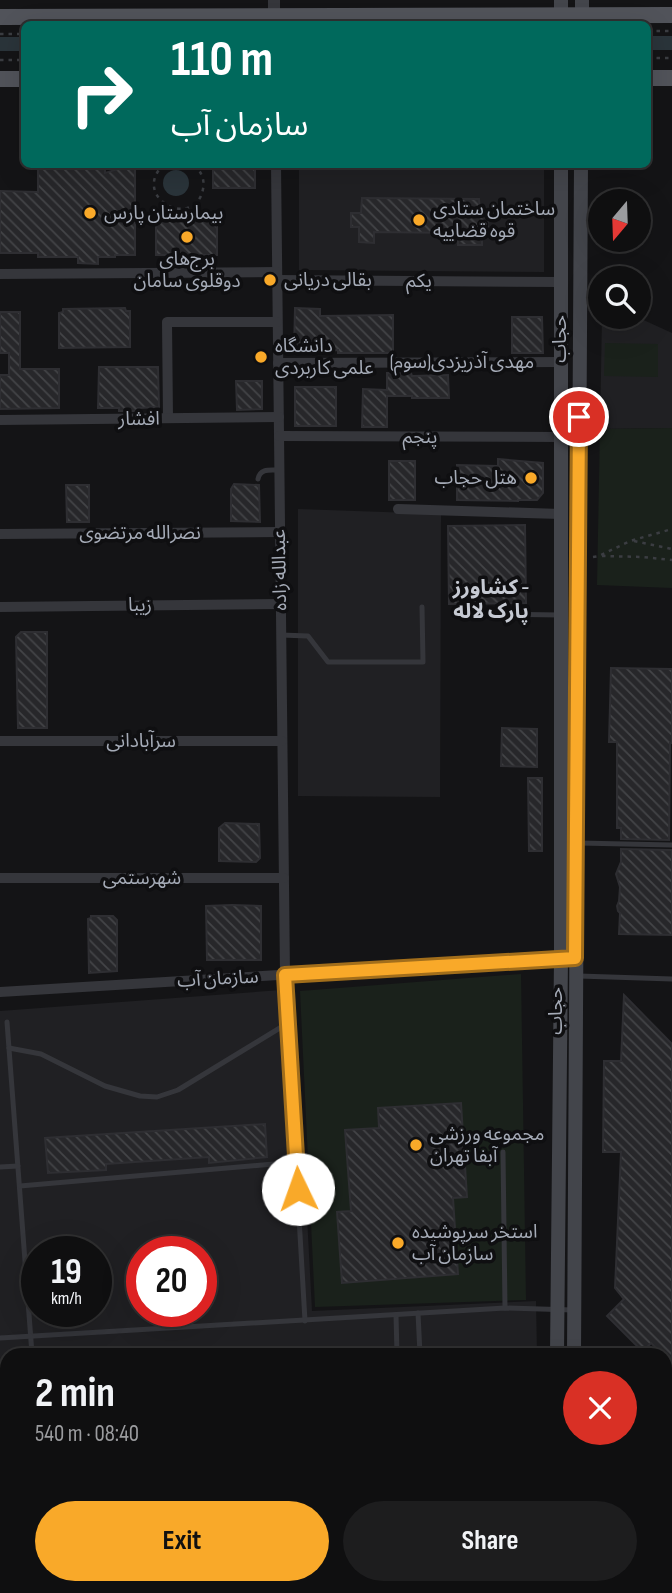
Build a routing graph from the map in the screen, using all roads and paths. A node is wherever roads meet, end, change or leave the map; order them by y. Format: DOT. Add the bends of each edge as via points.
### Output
graph roads {
  1 [pos="561,13"];
  2 [pos="582,13"];
  3 [pos="274,14"];
  4 [pos="672,15"];
  5 [pos="0,17"];
  6 [pos="651,31"];
  7 [pos="672,31"];
  8 [pos="0,34"];
  9 [pos="21,34"];
  10 [pos="651,58"];
  11 [pos="672,58"];
  12 [pos="0,60"];
  13 [pos="21,60"];
  14 [pos="651,78"];
  15 [pos="672,78"];
  16 [pos="0,79"];
  17 [pos="21,79"];
  18 [pos="160,168"];
  19 [pos="197,168"];
  20 [pos="276,168"];
  21 [pos="561,168"];
  22 [pos="581,168"];
  23 [pos="0,274"];
  24 [pos="277,276"];
  25 [pos="561,282"];
  26 [pos="580,282"];
  27 [pos="277,322"];
  28 [pos="561,362"];
  29 [pos="580,362"];
  30 [pos="278,363"];
  31 [pos="168,418"];
  32 [pos="279,418"];
  33 [pos="0,420"];
  34 [pos="279,436"];
  35 [pos="561,437"];
  36 [pos="279,470"];
  37 [pos="258,479"];
  38 [pos="398,509"];
  39 [pos="561,514"];
  40 [pos="672,528"];
  41 [pos="280,532"];
  42 [pos="0,534"];
  43 [pos="630,541"];
  44 [pos="672,549"];
  45 [pos="561,554"];
  46 [pos="599,556"];
  47 [pos="578,557"];
  48 [pos="672,561"];
  49 [pos="281,604"];
  50 [pos="0,607"];
  51 [pos="422,607"];
  52 [pos="489,614"];
  53 [pos="561,615"];
  54 [pos="281,635"];
  55 [pos="0,741"];
  56 [pos="282,741"];
  57 [pos="576,843"];
  58 [pos="672,845"];
  59 [pos="0,878"];
  60 [pos="284,878"];
  61 [pos="568,958"];
  62 [pos="285,975"];
  63 [pos="575,975"];
  64 [pos="672,979"];
  65 [pos="0,992"];
  66 [pos="7,1022"];
  67 [pos="288,1023"];
  68 [pos="9,1048"];
  69 [pos="503,1152"];
  70 [pos="296,1162"];
  71 [pos="18,1166"];
  72 [pos="0,1167"];
  73 [pos="20,1186"];
  74 [pos="505,1308"];
  75 [pos="558,1310"];
  76 [pos="574,1310"];
  77 [pos="418,1313"];
  78 [pos="396,1315"];
  79 [pos="305,1321"];
  80 [pos="31,1335"];
  81 [pos="0,1338"];
  82 [pos="32,1348"];
  83 [pos="397,1348"];
  84 [pos="420,1348"];
  85 [pos="557,1348"];
  86 [pos="574,1348"];
  1 -- 2 [label="main road"];
  1 -- 3 [label="main road"];
  2 -- 4 [label="main road"];
  3 -- 5 [label="main road"];
  6 -- 7 [label="path"];
  8 -- 9 [label="path"];
  10 -- 11 [label="path"];
  12 -- 13 [label="path"];
  14 -- 15 [label="main road"];
  16 -- 17 [label="main road"];
  18 -- 19 [label="path" via="154,180 157,197 178,209 200,197 202,174"];
  20 -- 24 [label="street, عبدالله زاده"];
  21 -- 25 [label="main road, حجاب"];
  22 -- 26 [label="main road, حجاب"];
  23 -- 24 [label="street, یکم"];
  24 -- 25 [label="street, یکم"];
  24 -- 27 [label="street, عبدالله زاده"];
  25 -- 26 [label="main road"];
  25 -- 28 [label="main road, حجاب"];
  26 -- 29 [label="main road, حجاب"];
  27 -- 30 [label="street, عبدالله زاده"];
  27 -- 31 [label="street" via="167,322"];
  28 -- 29 [label="main road"];
  28 -- 30 [label="street, مهدی آذریزدی(سوم)"];
  28 -- 35 [label="main road, حجاب"];
  29 -- 47 [label="main road, حجاب"];
  30 -- 32 [label="street, عبدالله زاده"];
  31 -- 32 [label="street, افشار"];
  31 -- 33 [label="street, افشار"];
  32 -- 34 [label="street, عبدالله زاده"];
  34 -- 35 [label="street, پنجم"];
  34 -- 36 [label="street, عبدالله زاده"];
  35 -- 39 [label="main road, حجاب"];
  36 -- 37 [label="lane" via="264,470"];
  36 -- 41 [label="street, عبدالله زاده"];
  38 -- 39 [label="street"];
  39 -- 45 [label="main road, حجاب"];
  40 -- 43 [label="path"];
  41 -- 42 [label="street, نصرالله مرتضوی"];
  41 -- 49 [label="street, عبدالله زاده"];
  43 -- 44 [label="path"];
  43 -- 46 [label="path"];
  45 -- 47 [label="main road"];
  45 -- 53 [label="main road, حجاب"];
  46 -- 47 [label="path"];
  46 -- 48 [label="path"];
  47 -- 57 [label="main road, حجاب"];
  49 -- 50 [label="street, زیبا"];
  49 -- 54 [label="street, عبدالله زاده"];
  51 -- 54 [label="lane" via="423,662 328,662 308,636"];
  52 -- 53 [label="lane"];
  53 -- 61 [label="main road, حجاب"];
  54 -- 56 [label="street, عبدالله زاده"];
  55 -- 56 [label="street, سرآبادانی"];
  56 -- 60 [label="street, عبدالله زاده"];
  57 -- 58 [label="lane"];
  57 -- 61 [label="main road, حجاب"];
  59 -- 60 [label="street, شهرستمی"];
  60 -- 62 [label="street, عبدالله زاده"];
  61 -- 62 [label="street, سازمان آب"];
  61 -- 63 [label="main road, حجاب"];
  61 -- 75 [label="main road, حجاب"];
  62 -- 65 [label="street, سازمان آب"];
  62 -- 67 [label="lane"];
  63 -- 64 [label="lane"];
  63 -- 76 [label="main road, حجاب"];
  66 -- 68 [label="lane"];
  67 -- 68 [label="lane" via="178,1090 157,1097 105,1086 41,1054"];
  67 -- 70 [label="lane"];
  68 -- 71 [label="lane"];
  69 -- 74 [label="lane"];
  70 -- 73 [label="lane"];
  70 -- 79 [label="lane"];
  71 -- 72 [label="lane"];
  71 -- 73 [label="lane"];
  73 -- 80 [label="lane"];
  74 -- 75 [label="lane"];
  74 -- 77 [label="lane"];
  75 -- 76 [label="lane"];
  75 -- 85 [label="main road, حجاب"];
  76 -- 86 [label="main road, حجاب"];
  77 -- 78 [label="lane"];
  77 -- 84 [label="lane"];
  78 -- 79 [label="lane"];
  78 -- 83 [label="lane"];
  79 -- 80 [label="lane"];
  80 -- 81 [label="lane"];
  80 -- 82 [label="lane"];
}
